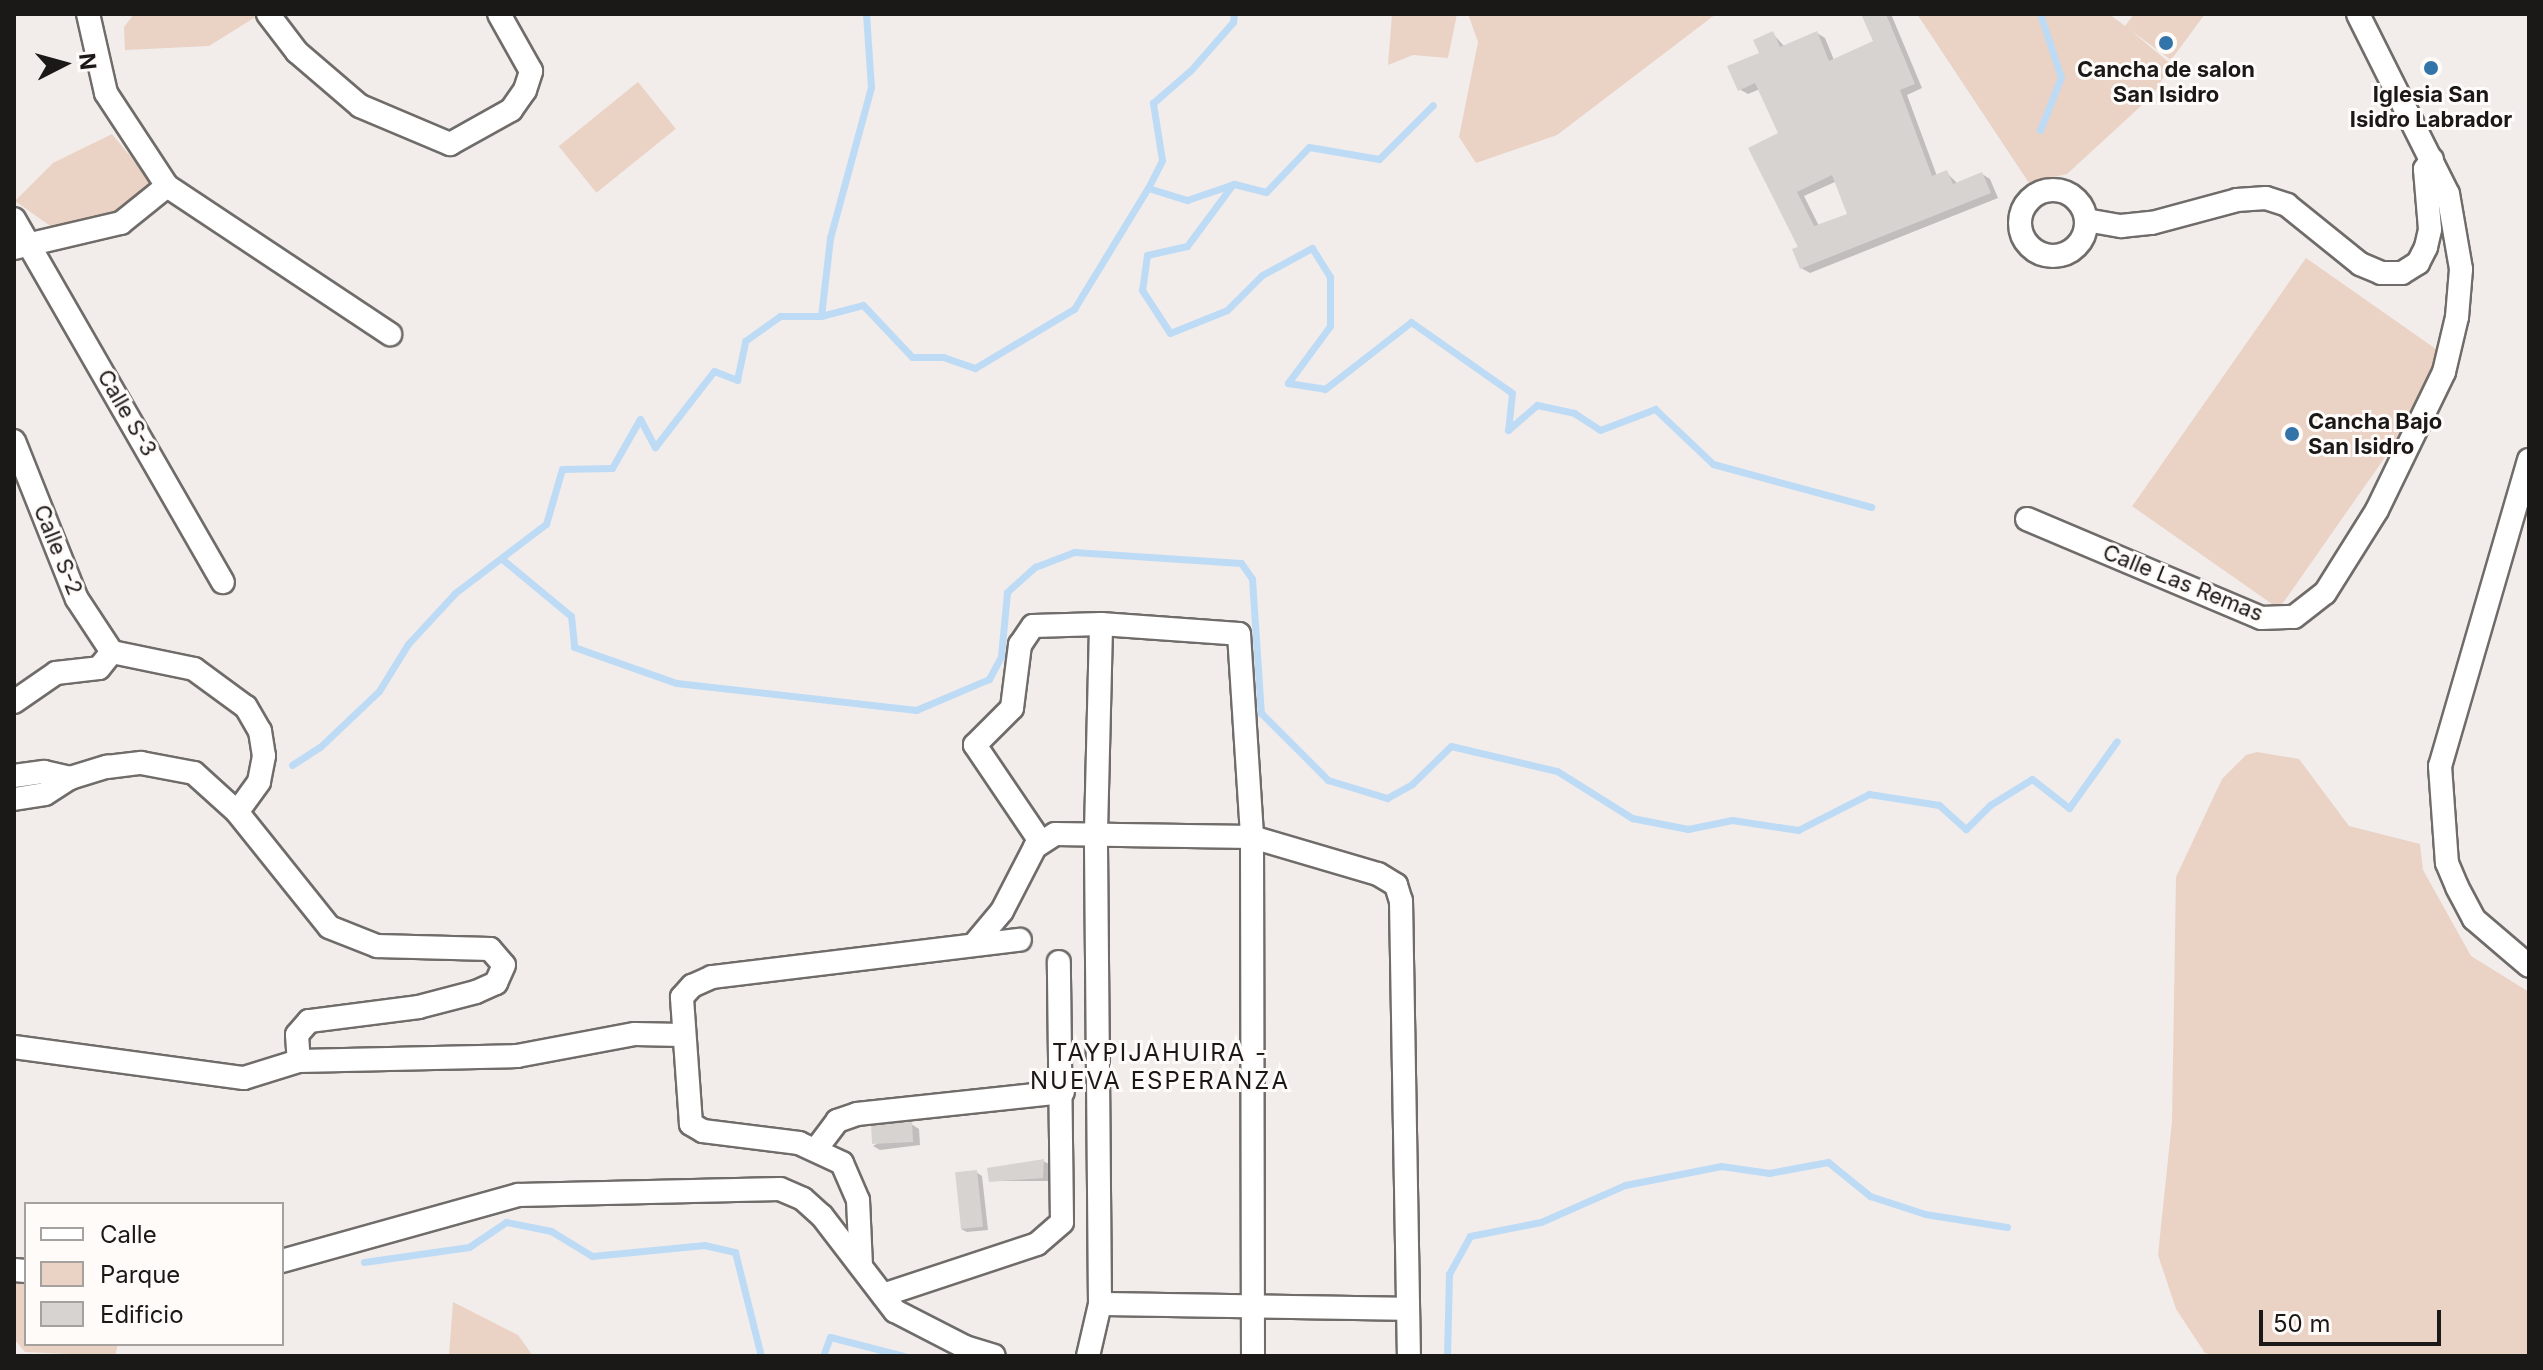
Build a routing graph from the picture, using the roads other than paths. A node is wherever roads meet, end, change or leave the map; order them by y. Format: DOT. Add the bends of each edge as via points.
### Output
graph roads {
  1 [pos="88,14"];
  2 [pos="268,14"];
  3 [pos="499,14"];
  4 [pos="2358,14"];
  5 [pos="2432,159"];
  6 [pos="167,186"];
  7 [pos="14,219"];
  8 [pos="2086,220"];
  9 [pos="23,246"];
  10 [pos="390,334"];
  11 [pos="14,441"];
  12 [pos="2529,460"];
  13 [pos="2027,519"];
  14 [pos="223,582"];
  15 [pos="1101,624"];
  16 [pos="112,652"];
  17 [pos="14,702"];
  18 [pos="14,776"];
  19 [pos="70,778"];
  20 [pos="14,799"];
  21 [pos="237,812"];
  22 [pos="1096,832"];
  23 [pos="1252,837"];
  24 [pos="1040,841"];
  25 [pos="1020,940"];
  26 [pos="976,942"];
  27 [pos="1059,962"];
  28 [pos="2529,966"];
  29 [pos="682,1035"];
  30 [pos="14,1047"];
  31 [pos="299,1061"];
  32 [pos="1063,1092"];
  33 [pos="817,1148"];
  34 [pos="284,1260"];
  35 [pos="861,1266"];
  36 [pos="883,1295"];
  37 [pos="1100,1304"];
  38 [pos="1249,1306"];
  39 [pos="1406,1309"];
  40 [pos="994,1356"];
  41 [pos="1088,1356"];
  42 [pos="1253,1356"];
  43 [pos="1409,1356"];
  1 -- 6 [label="street" via="106,93"];
  2 -- 3 [label="street" via="297,52 360,106 450,144 511,110 525,90 531,71"];
  4 -- 5 [label="street, Calle Las Remas"];
  5 -- 8 [label="street" via="2425,169 2430,229 2426,247 2418,263 2402,273 2381,273 2360,264 2287,205 2266,198 2237,200 2152,223 2121,226"];
  5 -- 13 [label="street, Calle Las Remas" via="2458,229 2461,269 2444,372 2377,510 2325,593 2307,610 2278,620 2261,618"];
  6 -- 9 [label="street" via="121,223"];
  6 -- 10 [label="street"];
  7 -- 9 [label="street, Calle S-3"];
  9 -- 14 [label="street, Calle S-3"];
  11 -- 16 [label="street, Calle S-2" via="77,599"];
  12 -- 28 [label="street" via="2440,766 2447,863 2457,887 2474,919"];
  15 -- 22 [label="street"];
  15 -- 23 [label="street" via="1239,634"];
  15 -- 24 [label="street" via="1033,626 1020,645 1012,708 975,745"];
  16 -- 17 [label="street" via="99,668 56,673"];
  16 -- 21 [label="street" via="194,669 246,707 260,731 264,756 259,782"];
  18 -- 19 [label="street" via="44,772"];
  19 -- 20 [label="street" via="45,794"];
  19 -- 21 [label="street" via="107,767 169,766 194,773"];
  21 -- 31 [label="street" via="329,927 377,946 490,949 504,965 496,983 476,992 419,1007 309,1021 297,1035"];
  22 -- 23 [label="street"];
  22 -- 24 [label="street" via="1055,834"];
  22 -- 37 [label="street"];
  23 -- 38 [label="street"];
  23 -- 39 [label="street" via="1378,874 1396,885 1401,901"];
  24 -- 26 [label="street" via="1002,911"];
  25 -- 26 [label="street"];
  26 -- 29 [label="street" via="712,977 682,997"];
  27 -- 32 [label="street"];
  29 -- 31 [label="street" via="635,1034 517,1056"];
  29 -- 33 [label="street" via="691,1124"];
  30 -- 31 [label="street" via="244,1078"];
  32 -- 33 [label="street" via="857,1114 837,1121"];
  32 -- 36 [label="street" via="1062,1222 1056,1230 1037,1244"];
  33 -- 35 [label="street" via="842,1163 853,1184"];
  34 -- 35 [label="street" via="518,1195 780,1189 803,1199 822,1216"];
  35 -- 36 [label="street"];
  36 -- 40 [label="street" via="895,1311"];
  37 -- 38 [label="street"];
  37 -- 41 [label="street"];
  38 -- 39 [label="street"];
  38 -- 42 [label="street"];
  39 -- 43 [label="street"];
}
